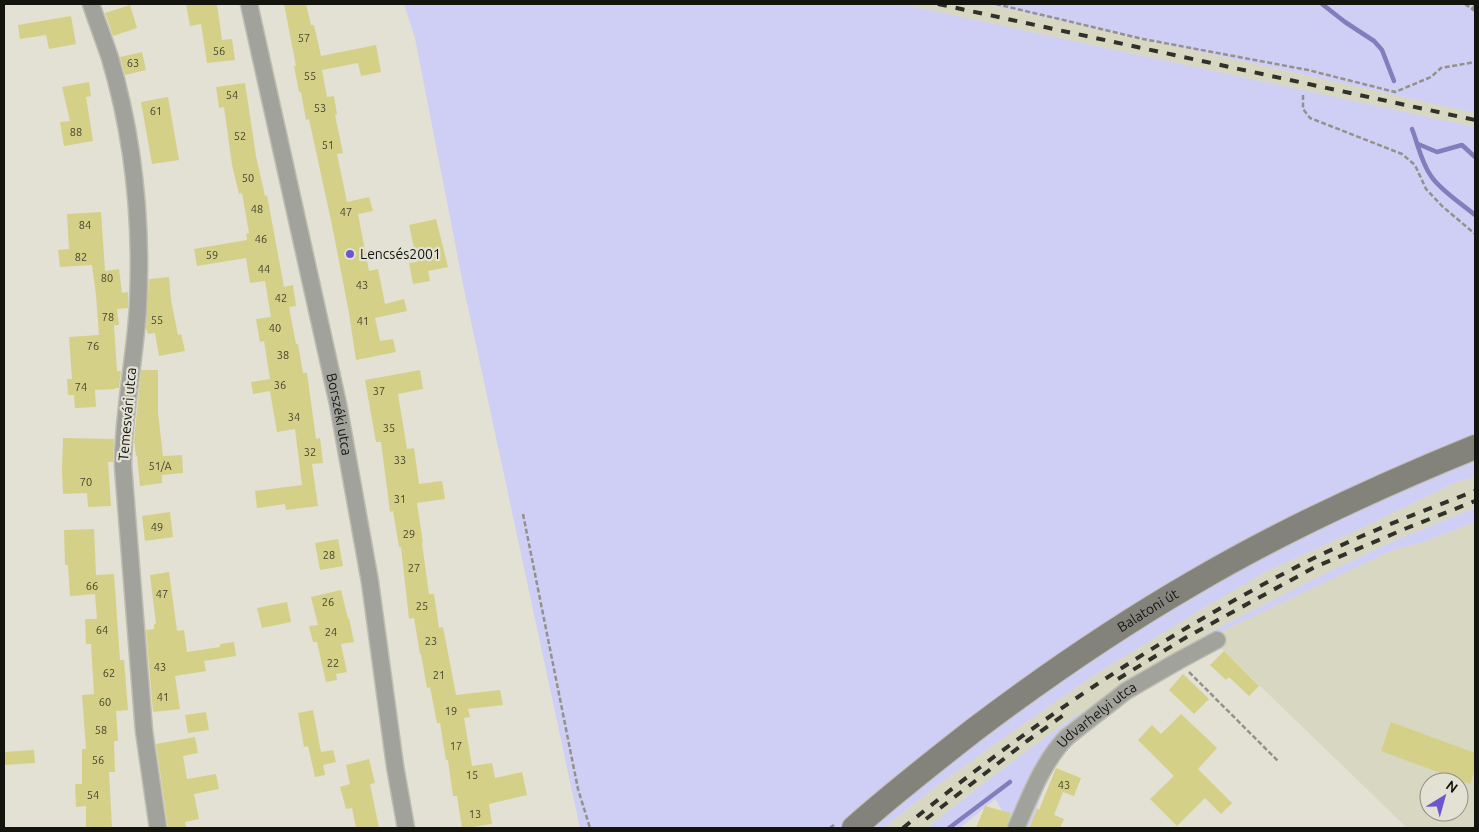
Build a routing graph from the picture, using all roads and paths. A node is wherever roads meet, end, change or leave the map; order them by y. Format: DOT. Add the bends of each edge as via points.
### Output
graph roads {
  1 [pos="91,4"];
  2 [pos="249,4"];
  3 [pos="996,4"];
  4 [pos="1465,4"];
  5 [pos="1475,5"];
  6 [pos="1472,9"];
  7 [pos="1475,12"];
  8 [pos="1475,62"];
  9 [pos="1303,95"];
  10 [pos="1475,234"];
  11 [pos="1475,447"];
  12 [pos="523,514"];
  13 [pos="1217,640"];
  14 [pos="1178,661"];
  15 [pos="1278,761"];
  16 [pos="158,828"];
  17 [pos="406,828"];
  18 [pos="590,828"];
  19 [pos="854,828"];
  20 [pos="1016,828"];
  1 -- 16 [label="street, Temesvári utca" via="122,103 136,190 138,308 123,466 144,731"];
  2 -- 17 [label="street, Borszéki utca" via="338,404 370,582 394,766"];
  3 -- 8 [label="path" via="1143,39 1308,70 1395,92 1431,78 1440,68"];
  4 -- 6 [label="path"];
  5 -- 6 [label="path"];
  6 -- 7 [label="path"];
  9 -- 10 [label="path" via="1303,109 1310,118 1402,154 1415,165 1426,189"];
  11 -- 19 [label="main road, Balatoni út" via="1349,502 1193,583 1006,706 907,782"];
  12 -- 18 [label="path" via="578,789"];
  13 -- 14 [label="street, Udvarhelyi utca"];
  14 -- 15 [label="path"];
  14 -- 20 [label="street, Udvarhelyi utca" via="1126,691 1060,744 1043,771"];
}
